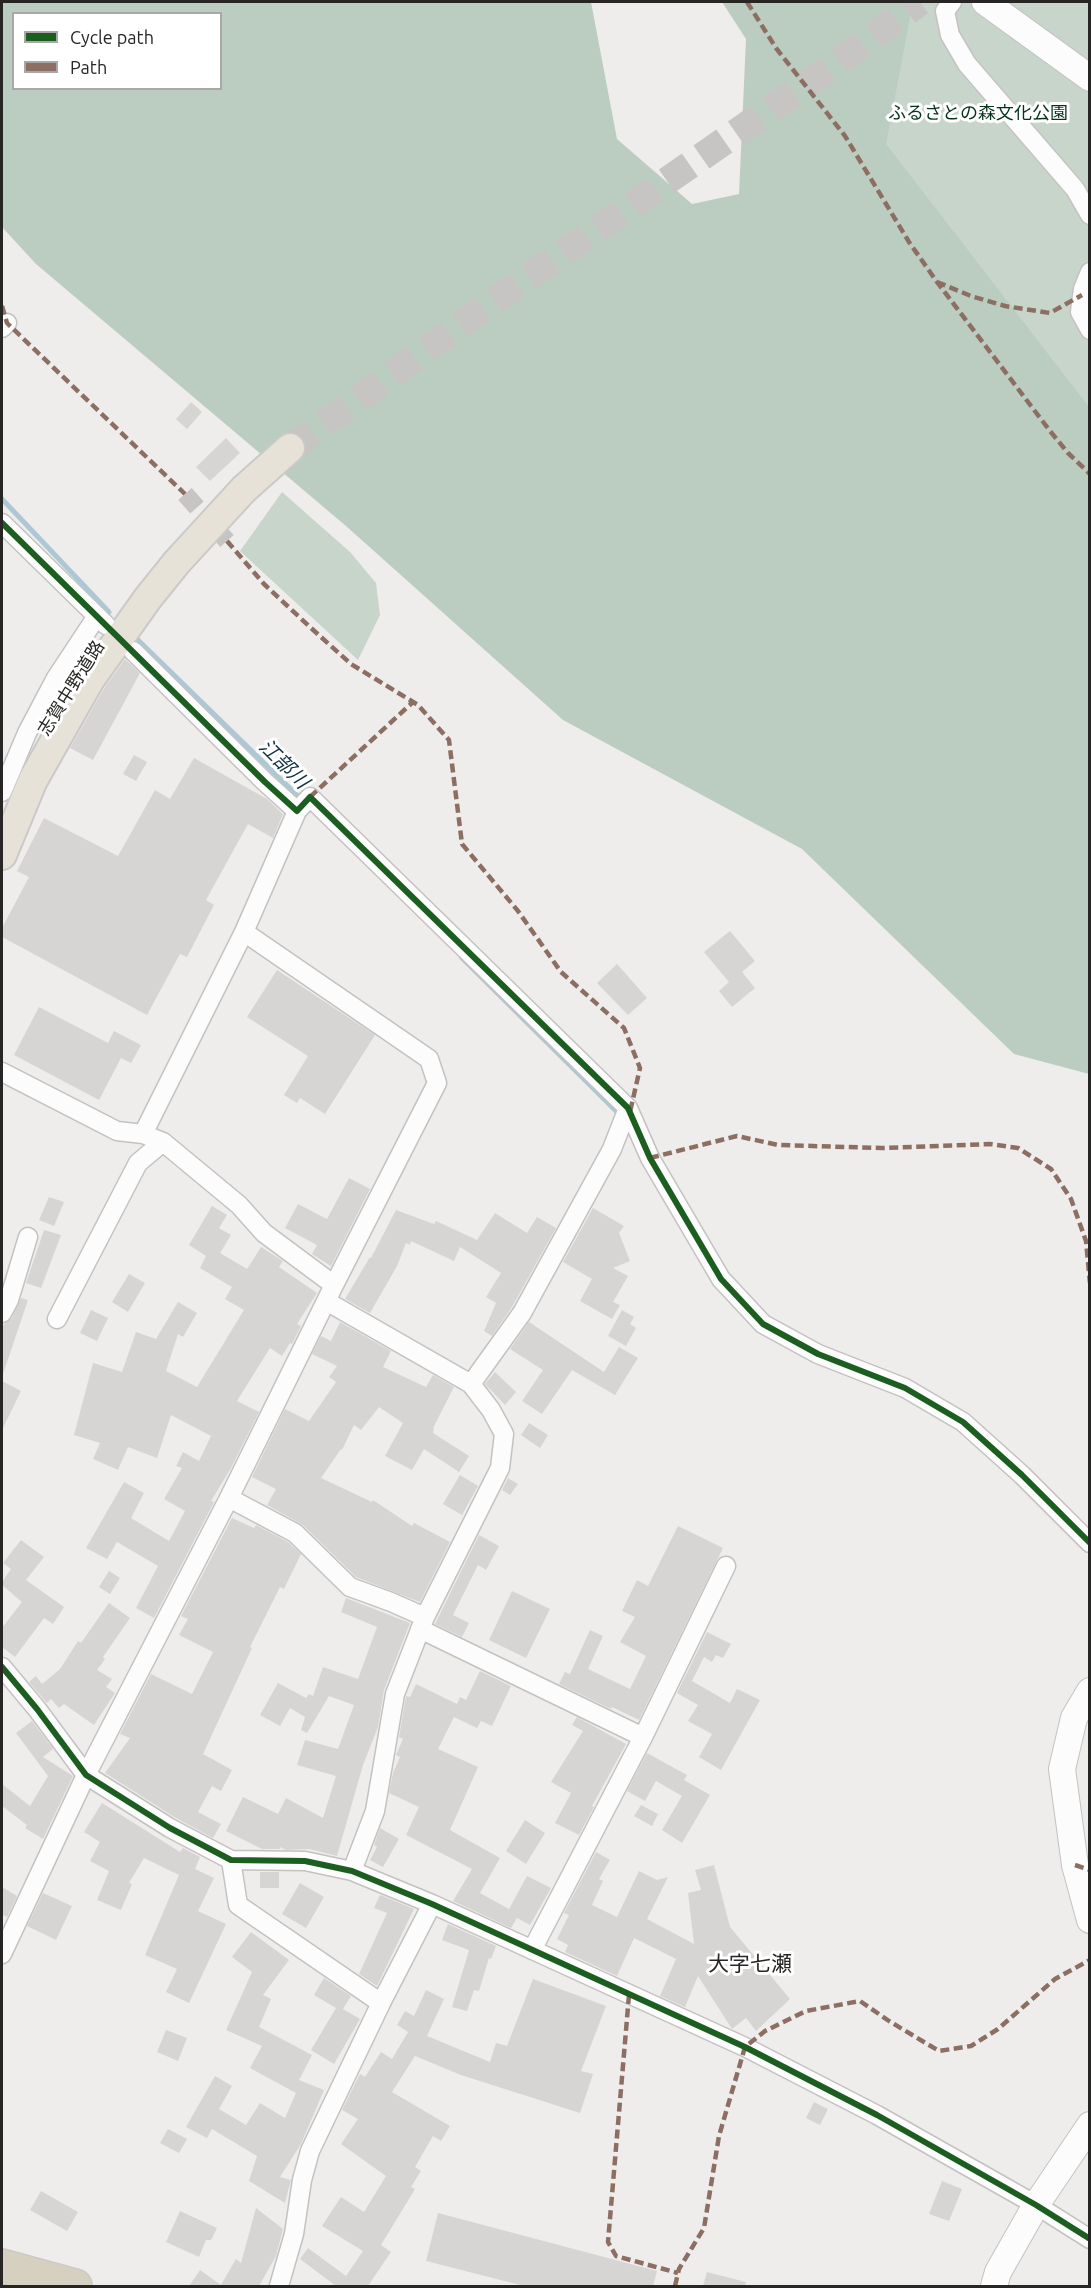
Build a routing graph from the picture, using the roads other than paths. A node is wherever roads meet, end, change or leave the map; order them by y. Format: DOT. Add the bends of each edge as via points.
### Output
graph roads {
  1 [pos="952,2"];
  2 [pos="985,2"];
  3 [pos="1089,78"];
  4 [pos="1089,215"];
  5 [pos="1089,272"];
  6 [pos="1089,330"];
  7 [pos="290,448"];
  8 [pos="2,523"];
  9 [pos="133,651"];
  10 [pos="2,792"];
  11 [pos="297,811"];
  12 [pos="2,855"];
  13 [pos="243,932"];
  14 [pos="2,1072"];
  15 [pos="628,1108"];
  16 [pos="143,1134"];
  17 [pos="163,1142"];
  18 [pos="28,1237"];
  19 [pos="330,1293"];
  20 [pos="2,1313"];
  21 [pos="57,1319"];
  22 [pos="471,1384"];
  23 [pos="229,1498"];
  24 [pos="1089,1543"];
  25 [pos="726,1566"];
  26 [pos="422,1623"];
  27 [pos="2,1667"];
  28 [pos="1089,1691"];
  29 [pos="643,1737"];
  30 [pos="86,1775"];
  31 [pos="231,1860"];
  32 [pos="352,1871"];
  33 [pos="432,1904"];
  34 [pos="1089,1920"];
  35 [pos="532,1950"];
  36 [pos="2,1954"];
  37 [pos="381,2003"];
  38 [pos="1089,2125"];
  39 [pos="1036,2205"];
  40 [pos="1089,2239"];
  41 [pos="2,2266"];
  42 [pos="75,2286"];
  43 [pos="279,2286"];
  44 [pos="994,2286"];
  1 -- 4 [label="street" via="945,11 950,35 967,64 1075,189"];
  2 -- 3 [label="street"];
  5 -- 6 [label="street" via="1080,312"];
  7 -- 12 [label="main road, 志賀中野道路" via="209,526 128,625 89,681 33,780"];
  8 -- 10 [label="street" via="101,620 56,678"];
  9 -- 11 [label="street"];
  11 -- 13 [label="street"];
  11 -- 15 [label="street" via="310,797"];
  13 -- 16 [label="street"];
  13 -- 19 [label="street" via="429,1059 437,1083"];
  14 -- 16 [label="street" via="117,1131"];
  15 -- 22 [label="street" via="612,1149 522,1313"];
  15 -- 24 [label="street" via="650,1158 721,1279 763,1323 818,1354 905,1388 963,1422"];
  16 -- 17 [label="street"];
  17 -- 19 [label="street" via="239,1205"];
  17 -- 21 [label="street" via="138,1163"];
  18 -- 20 [label="street"];
  19 -- 22 [label="street"];
  19 -- 23 [label="street"];
  22 -- 26 [label="street" via="504,1434 500,1468"];
  23 -- 26 [label="street" via="296,1533 350,1587 391,1602"];
  23 -- 30 [label="street"];
  25 -- 29 [label="street"];
  26 -- 29 [label="street"];
  26 -- 32 [label="street" via="395,1694 375,1811"];
  27 -- 30 [label="street"];
  28 -- 34 [label="street" via="1074,1718 1062,1768 1075,1865"];
  29 -- 35 [label="street"];
  30 -- 31 [label="street" via="170,1828"];
  30 -- 36 [label="street"];
  31 -- 32 [label="street" via="305,1861"];
  31 -- 37 [label="street" via="238,1905"];
  32 -- 33 [label="street"];
  33 -- 35 [label="street"];
  33 -- 37 [label="street"];
  35 -- 39 [label="street" via="755,2052 877,2115"];
  37 -- 43 [label="street" via="310,2151"];
  38 -- 39 [label="street"];
  39 -- 40 [label="street"];
  39 -- 44 [label="street"];
  41 -- 42 [label="highway"];
}
